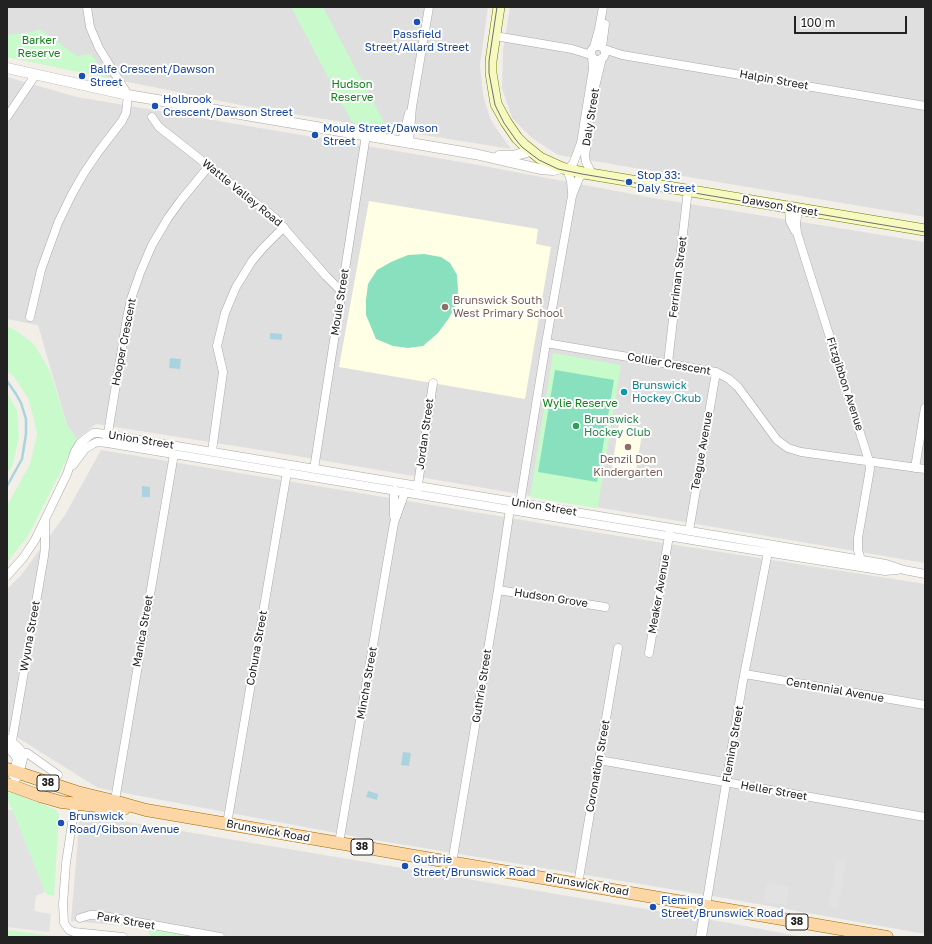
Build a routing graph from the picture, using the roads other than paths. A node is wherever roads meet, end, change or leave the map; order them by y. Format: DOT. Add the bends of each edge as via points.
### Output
graph roads {
  1 [pos="87,7"];
  2 [pos="429,7"];
  3 [pos="499,7"];
  4 [pos="603,7"];
  5 [pos="608,7"];
  6 [pos="495,36"];
  7 [pos="597,52"];
  8 [pos="7,68"];
  9 [pos="36,74"];
  10 [pos="128,95"];
  11 [pos="925,106"];
  12 [pos="7,117"];
  13 [pos="152,117"];
  14 [pos="366,136"];
  15 [pos="406,142"];
  16 [pos="530,151"];
  17 [pos="475,154"];
  18 [pos="209,166"];
  19 [pos="565,169"];
  20 [pos="588,173"];
  21 [pos="688,190"];
  22 [pos="572,196"];
  23 [pos="794,208"];
  24 [pos="284,226"];
  25 [pos="925,230"];
  26 [pos="342,292"];
  27 [pos="30,317"];
  28 [pos="546,343"];
  29 [pos="668,364"];
  30 [pos="716,372"];
  31 [pos="433,383"];
  32 [pos="925,408"];
  33 [pos="107,439"];
  34 [pos="212,451"];
  35 [pos="174,454"];
  36 [pos="238,460"];
  37 [pos="869,461"];
  38 [pos="915,468"];
  39 [pos="314,469"];
  40 [pos="925,469"];
  41 [pos="287,472"];
  42 [pos="394,490"];
  43 [pos="417,490"];
  44 [pos="405,492"];
  45 [pos="520,503"];
  46 [pos="510,509"];
  47 [pos="45,520"];
  48 [pos="394,523"];
  49 [pos="670,531"];
  50 [pos="689,531"];
  51 [pos="858,538"];
  52 [pos="768,552"];
  53 [pos="852,558"];
  54 [pos="861,560"];
  55 [pos="904,570"];
  56 [pos="925,574"];
  57 [pos="7,576"];
  58 [pos="498,590"];
  59 [pos="605,607"];
  60 [pos="618,648"];
  61 [pos="649,653"];
  62 [pos="745,674"];
  63 [pos="925,705"];
  64 [pos="9,739"];
  65 [pos="9,750"];
  66 [pos="21,752"];
  67 [pos="599,760"];
  68 [pos="13,772"];
  69 [pos="58,775"];
  70 [pos="726,782"];
  71 [pos="13,787"];
  72 [pos="76,798"];
  73 [pos="114,805"];
  74 [pos="925,816"];
  75 [pos="227,824"];
  76 [pos="339,843"];
  77 [pos="452,863"];
  78 [pos="578,884"];
  79 [pos="706,906"];
  80 [pos="80,918"];
  81 [pos="123,937"];
  82 [pos="220,937"];
  83 [pos="701,937"];
  84 [pos="887,937"];
  1 -- 10 [label="street" via="90,27 99,48"];
  2 -- 15 [label="street"];
  3 -- 6 [label="main road"];
  4 -- 7 [label="street, Daly Street"];
  5 -- 7 [label="street, Daly Street"];
  6 -- 7 [label="street, Halpin Street"];
  6 -- 16 [label="main road" via="491,73 496,104 514,134"];
  7 -- 11 [label="street, Halpin Street"];
  7 -- 19 [label="street, Daly Street" via="581,143 573,164"];
  7 -- 20 [label="street, Daly Street" via="596,84 585,156"];
  8 -- 9 [label="street"];
  9 -- 10 [label="street"];
  9 -- 12 [label="street"];
  10 -- 14 [label="street"];
  10 -- 27 [label="street" via="126,113 84,172 58,223 41,270"];
  13 -- 18 [label="street, Wattle Valley Road" via="159,127"];
  14 -- 15 [label="street"];
  14 -- 26 [label="street, Moule Street"];
  15 -- 17 [label="street"];
  16 -- 17 [label="street" via="513,156"];
  16 -- 19 [label="main road"];
  17 -- 19 [label="street" via="540,169"];
  18 -- 24 [label="street, Wattle Valley Road"];
  18 -- 33 [label="street, Hooper Crescent" via="168,218 152,245 140,273 127,318"];
  19 -- 20 [label="main road"];
  19 -- 22 [label="street" via="571,181"];
  20 -- 21 [label="main road, Dawson Street"];
  20 -- 22 [label="street" via="579,178"];
  21 -- 23 [label="main road, Dawson Street"];
  21 -- 29 [label="street, Ferriman Street"];
  22 -- 28 [label="street"];
  23 -- 25 [label="main road, Dawson Street"];
  23 -- 37 [label="street, Fitzgibbon Avenue" via="796,233"];
  24 -- 26 [label="street, Wattle Valley Road"];
  24 -- 34 [label="street" via="246,270 225,313 217,346 223,376"];
  26 -- 39 [label="street, Moule Street"];
  28 -- 29 [label="street, Collier Crescent"];
  28 -- 45 [label="street"];
  29 -- 30 [label="street, Collier Crescent"];
  30 -- 37 [label="street, Collier Crescent" via="738,387 778,440 788,448"];
  30 -- 50 [label="street, Teague Avenue"];
  31 -- 43 [label="street, Jordan Street"];
  32 -- 38 [label="street"];
  33 -- 34 [label="street, Union Street"];
  33 -- 35 [label="street, Union Street"];
  33 -- 47 [label="street, Union Street" via="93,433 80,443"];
  34 -- 36 [label="street, Union Street"];
  35 -- 36 [label="street, Union Street"];
  35 -- 73 [label="street, Manica Street"];
  36 -- 39 [label="street, Union Street"];
  36 -- 41 [label="street, Union Street"];
  37 -- 38 [label="street, Collier Crescent"];
  37 -- 51 [label="street, Fitzgibbon Avenue" via="870,469"];
  38 -- 40 [label="street, Collier Crescent"];
  39 -- 43 [label="street, Union Street"];
  41 -- 42 [label="street, Union Street"];
  41 -- 75 [label="street, Cohuna Street"];
  42 -- 44 [label="street, Union Street"];
  42 -- 48 [label="street, Mincha Street"];
  43 -- 44 [label="street, Union Street"];
  43 -- 45 [label="street, Union Street"];
  43 -- 46 [label="street, Union Street"];
  44 -- 48 [label="street, Mincha Street"];
  45 -- 49 [label="street, Union Street"];
  46 -- 49 [label="street, Union Street"];
  46 -- 58 [label="street, Guthrie Street"];
  47 -- 57 [label="street, Union Street" via="30,548"];
  47 -- 64 [label="street, Wyuna Street" via="44,556"];
  48 -- 76 [label="street, Mincha Street"];
  49 -- 50 [label="street, Union Street"];
  49 -- 52 [label="street, Union Street"];
  49 -- 61 [label="street, Meaker Avenue"];
  50 -- 53 [label="street, Union Street"];
  51 -- 53 [label="street, Fitzgibbon Avenue"];
  51 -- 54 [label="street, Fitzgibbon Avenue"];
  52 -- 55 [label="street, Union Street" via="885,570"];
  52 -- 62 [label="street, Fleming Street"];
  53 -- 54 [label="street, Union Street"];
  54 -- 55 [label="street, Union Street"];
  55 -- 56 [label="street, Union Street"];
  58 -- 59 [label="street, Hudson Grove"];
  58 -- 77 [label="street, Guthrie Street"];
  60 -- 67 [label="street, Coronation Street"];
  62 -- 63 [label="street, Centennial Avenue"];
  62 -- 70 [label="street, Fleming Street"];
  64 -- 65 [label="street, Wyuna Street"];
  64 -- 66 [label="street"];
  65 -- 68 [label="street" via="17,759"];
  66 -- 68 [label="street, Brunswick Road" via="23,759"];
  66 -- 69 [label="street" via="27,752"];
  67 -- 70 [label="street, Heller Street"];
  67 -- 78 [label="street, Coronation Street"];
  68 -- 71 [label="street, Brunswick Road"];
  68 -- 72 [label="main road, Brunswick Road / 38"];
  70 -- 74 [label="street, Heller Street"];
  70 -- 79 [label="street, Fleming Street"];
  71 -- 72 [label="main road, Brunswick Road / 38" via="47,798"];
  72 -- 73 [label="main road, Brunswick Road / 38"];
  72 -- 81 [label="street" via="66,863 64,923 69,930"];
  73 -- 75 [label="main road, Brunswick Road / 38"];
  75 -- 76 [label="main road, Brunswick Road / 38"];
  76 -- 77 [label="main road, Brunswick Road / 38"];
  77 -- 78 [label="main road, Brunswick Road / 38"];
  78 -- 79 [label="main road, Brunswick Road / 38"];
  79 -- 83 [label="street, Fleming Street"];
  79 -- 84 [label="main road, Brunswick Road / 38"];
  80 -- 82 [label="street, Park Street" via="98,915"];
}
